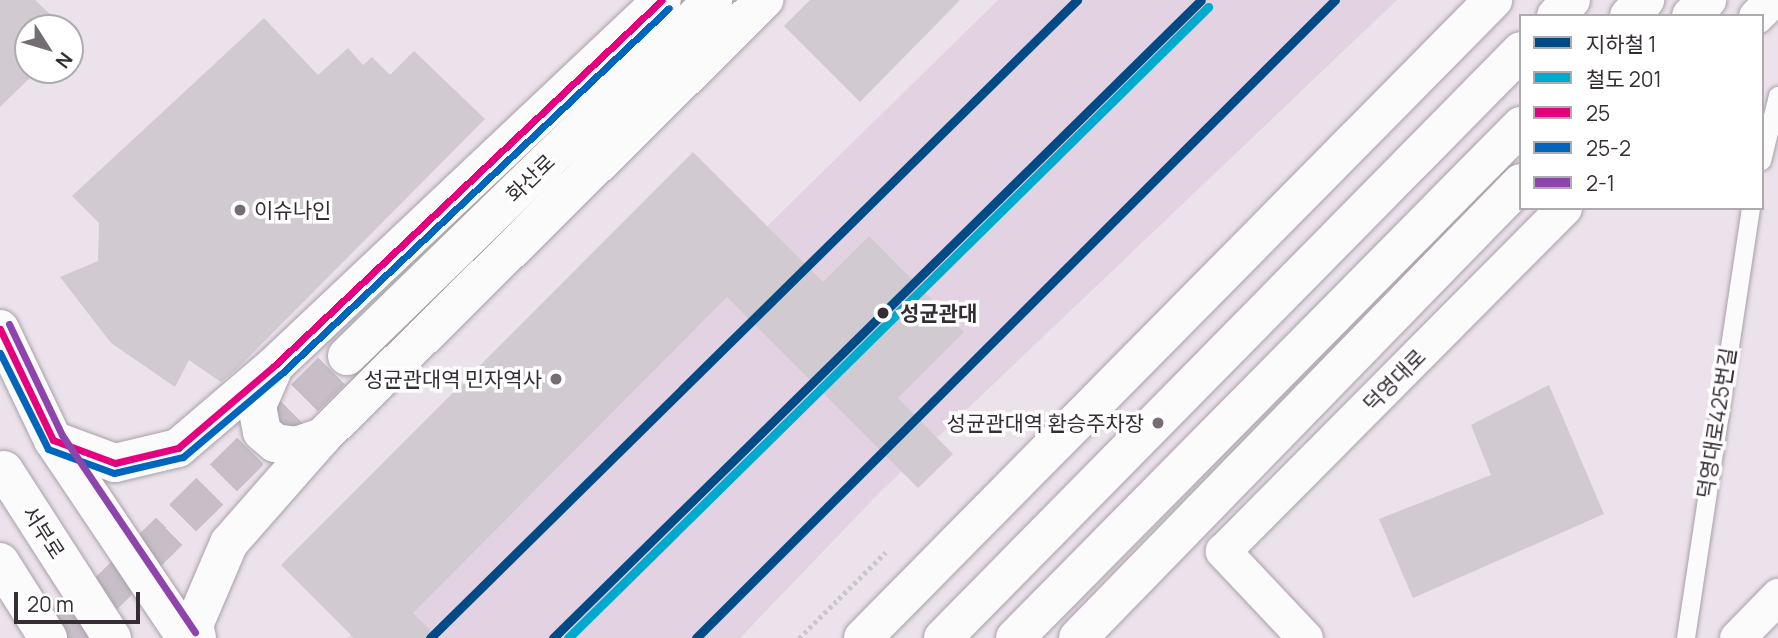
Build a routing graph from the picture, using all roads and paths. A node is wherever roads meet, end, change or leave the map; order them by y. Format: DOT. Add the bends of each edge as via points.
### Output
graph roads {
  1 [pos="662,0"];
  2 [pos="713,0"];
  3 [pos="764,0"];
  4 [pos="1493,0"];
  5 [pos="1571,0"];
  6 [pos="1645,0"];
  7 [pos="1707,0"];
  8 [pos="1772,0"];
  9 [pos="1558,14"];
  10 [pos="1631,14"];
  11 [pos="1693,14"];
  12 [pos="1758,14"];
  13 [pos="1519,53"];
  14 [pos="1778,96"];
  15 [pos="1519,128"];
  16 [pos="1764,153"];
  17 [pos="1519,185"];
  18 [pos="1562,210"];
  19 [pos="1751,210"];
  20 [pos="0,329"];
  21 [pos="347,356"];
  22 [pos="274,366"];
  23 [pos="322,437"];
  24 [pos="53,440"];
  25 [pos="0,461"];
  26 [pos="0,562"];
  27 [pos="1778,596"];
  28 [pos="48,638"];
  29 [pos="112,638"];
  30 [pos="186,638"];
  31 [pos="197,638"];
  32 [pos="863,638"];
  33 [pos="943,638"];
  34 [pos="1015,638"];
  35 [pos="1079,638"];
  36 [pos="1305,638"];
  37 [pos="1686,638"];
  38 [pos="1737,638"];
  1 -- 22 [label="street"];
  2 -- 21 [label="street, 화산로"];
  3 -- 23 [label="street"];
  4 -- 32 [label="street"];
  5 -- 9 [label="street"];
  6 -- 10 [label="street"];
  7 -- 11 [label="street"];
  8 -- 12 [label="street"];
  13 -- 33 [label="street"];
  14 -- 16 [label="lane"];
  15 -- 34 [label="street"];
  17 -- 35 [label="street"];
  18 -- 36 [label="street, 덕영대로" via="1223,551"];
  19 -- 37 [label="lane, 덕영대로425번길"];
  20 -- 24 [label="street"];
  22 -- 23 [label="street" via="257,406 262,432 275,443 296,446"];
  22 -- 24 [label="street" via="178,448 114,463"];
  23 -- 31 [label="street" via="229,542 194,625"];
  24 -- 30 [label="street"];
  25 -- 29 [label="street, 서부로, bridge"];
  26 -- 28 [label="street"];
  27 -- 38 [label="street"];
}
